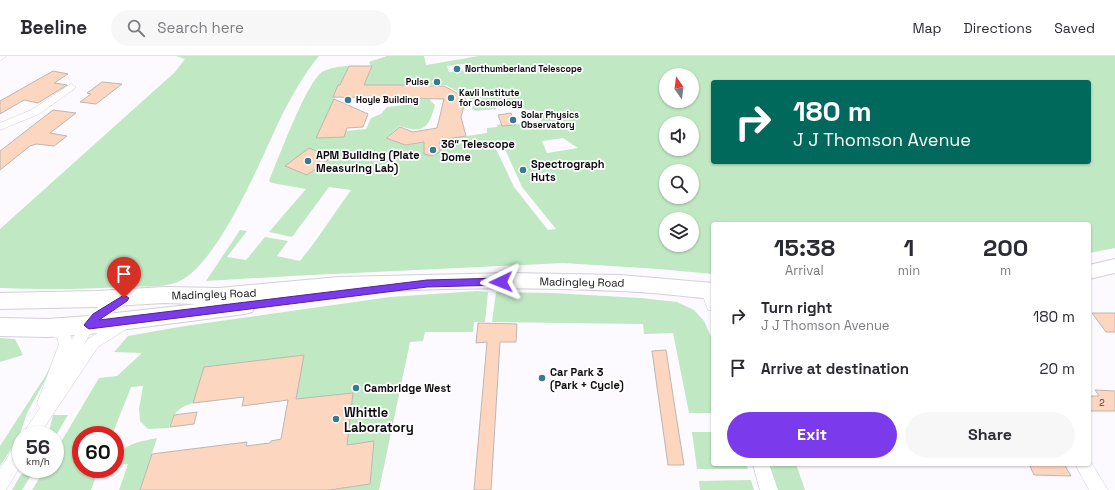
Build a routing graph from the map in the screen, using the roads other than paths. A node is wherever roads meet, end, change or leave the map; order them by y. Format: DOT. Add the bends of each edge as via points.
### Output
graph roads {
  1 [pos="3,56"];
  2 [pos="0,58"];
  3 [pos="70,87"];
  4 [pos="0,127"];
  5 [pos="1115,266"];
  6 [pos="1091,272"];
  7 [pos="427,284"];
  8 [pos="711,296"];
  9 [pos="124,298"];
  10 [pos="0,301"];
  11 [pos="0,310"];
  12 [pos="0,327"];
  13 [pos="93,327"];
  14 [pos="48,328"];
  15 [pos="53,383"];
  16 [pos="35,426"];
  17 [pos="36,426"];
  18 [pos="12,465"];
  19 [pos="762,466"];
  20 [pos="1084,466"];
  21 [pos="0,484"];
  22 [pos="769,490"];
  23 [pos="1098,490"];
  1 -- 2 [label="street"];
  3 -- 4 [label="street" via="34,112"];
  5 -- 6 [label="main road"];
  7 -- 8 [label="main road, Madingley Road" via="580,281 620,283"];
  7 -- 9 [label="main road, Madingley Road" via="338,285 219,296 164,295"];
  7 -- 13 [label="main road, Madingley Road" via="128,320"];
  9 -- 10 [label="main road, Madingley Road"];
  9 -- 13 [label="street"];
  11 -- 13 [label="main road"];
  12 -- 14 [label="main road, Madingley Road"];
  13 -- 14 [label="main road, Madingley Road"];
  13 -- 15 [label="street"];
  13 -- 17 [label="street"];
  14 -- 15 [label="street" via="63,334 66,344"];
  15 -- 16 [label="street"];
  18 -- 21 [label="street"];
  19 -- 22 [label="street"];
  20 -- 23 [label="street"];
}
